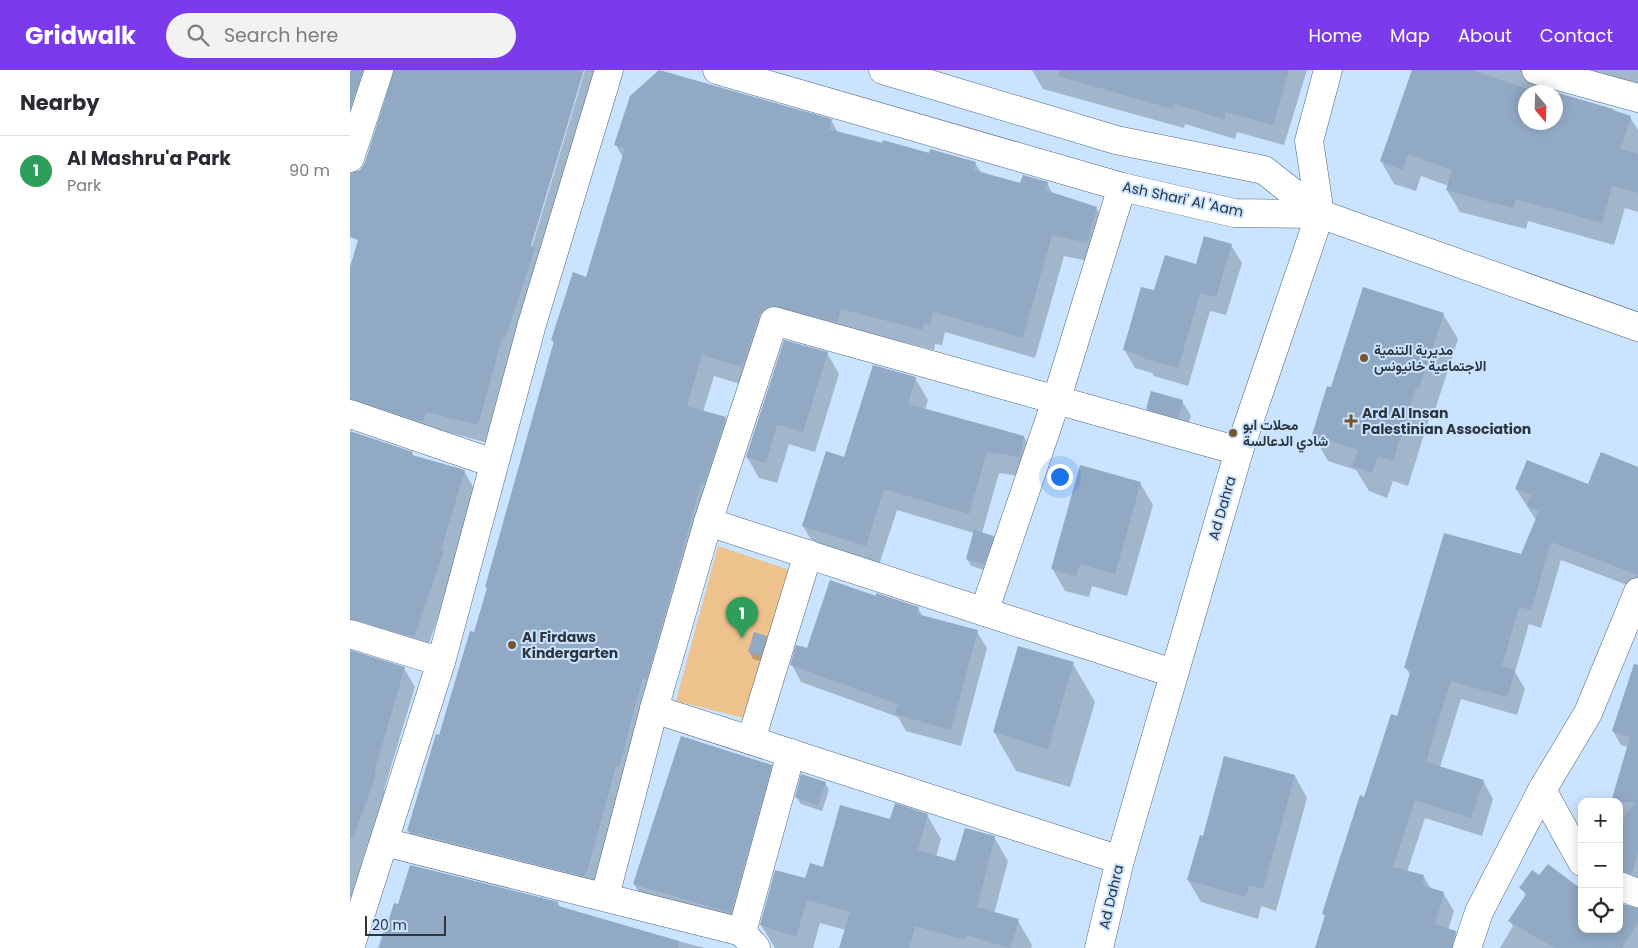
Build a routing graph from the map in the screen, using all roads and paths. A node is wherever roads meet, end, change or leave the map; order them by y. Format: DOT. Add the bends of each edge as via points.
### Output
graph roads {
  1 [pos="379,70"];
  2 [pos="609,70"];
  3 [pos="717,70"];
  4 [pos="883,70"];
  5 [pos="1328,70"];
  6 [pos="1536,70"];
  7 [pos="1638,98"];
  8 [pos="350,158"];
  9 [pos="1122,187"];
  10 [pos="1320,214"];
  11 [pos="1638,327"];
  12 [pos="1057,398"];
  13 [pos="350,414"];
  14 [pos="1239,450"];
  15 [pos="493,463"];
  16 [pos="708,522"];
  17 [pos="808,554"];
  18 [pos="1638,592"];
  19 [pos="984,612"];
  20 [pos="350,634"];
  21 [pos="440,662"];
  22 [pos="1173,673"];
  23 [pos="654,709"];
  24 [pos="751,740"];
  25 [pos="791,753"];
  26 [pos="1542,790"];
  27 [pos="384,842"];
  28 [pos="1578,855"];
  29 [pos="1120,860"];
  30 [pos="1623,887"];
  31 [pos="1638,893"];
  32 [pos="605,896"];
  33 [pos="749,940"];
  34 [pos="350,948"];
  35 [pos="1099,948"];
  36 [pos="1467,948"];
  1 -- 8 [label="street"];
  2 -- 15 [label="street"];
  3 -- 9 [label="street, Ash Shari' Al 'Aam"];
  4 -- 10 [label="street" via="1116,140 1264,170"];
  5 -- 10 [label="street, Ad Dahra" via="1309,141"];
  6 -- 7 [label="street"];
  9 -- 10 [label="street, Ash Shari' Al 'Aam" via="1234,213"];
  9 -- 12 [label="street"];
  10 -- 11 [label="street"];
  10 -- 14 [label="street, Ad Dahra"];
  12 -- 14 [label="street"];
  12 -- 16 [label="street" via="774,321"];
  12 -- 19 [label="street"];
  13 -- 15 [label="street"];
  14 -- 22 [label="street, Ad Dahra"];
  15 -- 21 [label="street"];
  16 -- 17 [label="street"];
  16 -- 23 [label="street"];
  17 -- 19 [label="street"];
  17 -- 24 [label="street"];
  18 -- 26 [label="street" via="1588,713"];
  19 -- 22 [label="street"];
  20 -- 21 [label="street"];
  21 -- 27 [label="street"];
  22 -- 29 [label="street, Ad Dahra"];
  23 -- 24 [label="street"];
  23 -- 32 [label="street"];
  24 -- 25 [label="street"];
  25 -- 29 [label="street"];
  25 -- 33 [label="street"];
  26 -- 28 [label="street"];
  26 -- 36 [label="street" via="1479,912"];
  27 -- 32 [label="street"];
  27 -- 34 [label="street"];
  29 -- 35 [label="street, Ad Dahra"];
  30 -- 31 [label="street"];
  32 -- 33 [label="street"];
}
